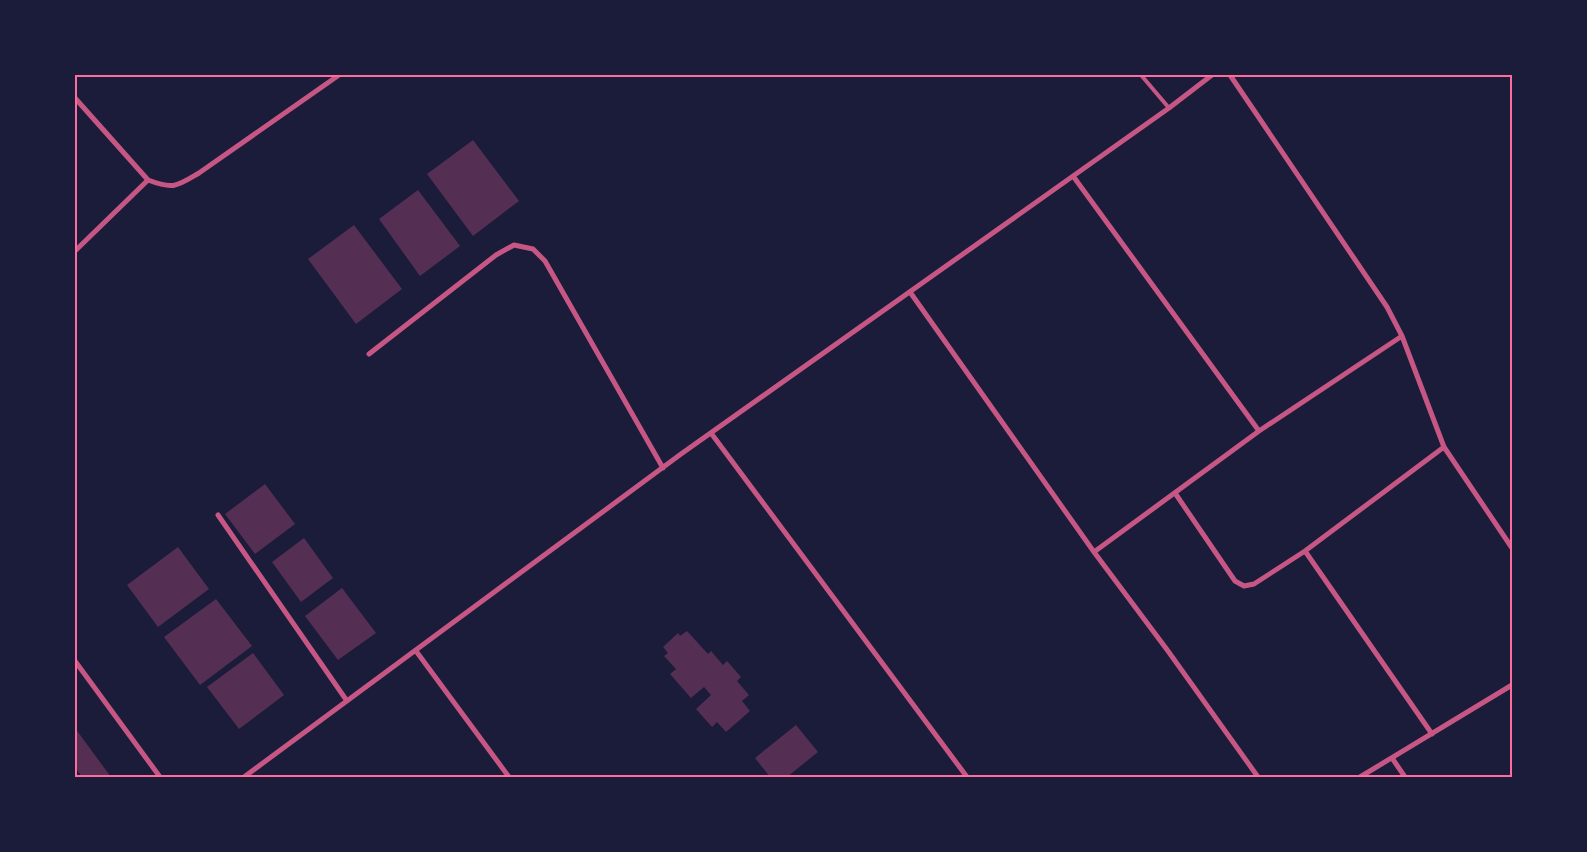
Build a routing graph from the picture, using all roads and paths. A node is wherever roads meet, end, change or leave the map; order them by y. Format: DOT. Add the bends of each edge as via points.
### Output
graph roads {
  1 [pos="339,75"];
  2 [pos="1141,75"];
  3 [pos="1212,75"];
  4 [pos="1230,75"];
  5 [pos="75,98"];
  6 [pos="1169,108"];
  7 [pos="1073,176"];
  8 [pos="148,180"];
  9 [pos="75,251"];
  10 [pos="910,292"];
  11 [pos="1402,336"];
  12 [pos="369,354"];
  13 [pos="1259,432"];
  14 [pos="711,433"];
  15 [pos="1444,447"];
  16 [pos="664,468"];
  17 [pos="1175,493"];
  18 [pos="218,515"];
  19 [pos="1512,548"];
  20 [pos="1305,551"];
  21 [pos="1094,552"];
  22 [pos="416,651"];
  23 [pos="75,661"];
  24 [pos="1512,685"];
  25 [pos="347,701"];
  26 [pos="1432,734"];
  27 [pos="1392,758"];
  28 [pos="160,777"];
  29 [pos="244,777"];
  30 [pos="509,777"];
  31 [pos="966,777"];
  32 [pos="1258,777"];
  33 [pos="1360,777"];
  34 [pos="1404,777"];
  1 -- 8 [label="street" via="177,186 163,186"];
  2 -- 6 [label="lane"];
  3 -- 6 [label="street"];
  4 -- 11 [label="street" via="1387,307"];
  5 -- 8 [label="street"];
  6 -- 7 [label="street"];
  7 -- 10 [label="street"];
  7 -- 13 [label="street"];
  8 -- 9 [label="street"];
  10 -- 14 [label="street"];
  10 -- 21 [label="street"];
  11 -- 13 [label="street"];
  11 -- 15 [label="street"];
  12 -- 16 [label="street" via="496,255 514,245 533,249 545,261"];
  13 -- 17 [label="street"];
  14 -- 16 [label="street"];
  14 -- 31 [label="street"];
  15 -- 19 [label="street"];
  15 -- 20 [label="street"];
  16 -- 22 [label="street"];
  17 -- 20 [label="street" via="1235,581 1244,586 1254,584"];
  17 -- 21 [label="street"];
  18 -- 25 [label="street"];
  20 -- 26 [label="street"];
  21 -- 32 [label="street"];
  22 -- 25 [label="street"];
  22 -- 30 [label="street"];
  23 -- 28 [label="street"];
  24 -- 26 [label="street"];
  25 -- 29 [label="street"];
  26 -- 27 [label="street"];
  27 -- 33 [label="street"];
  27 -- 34 [label="street"];
}
